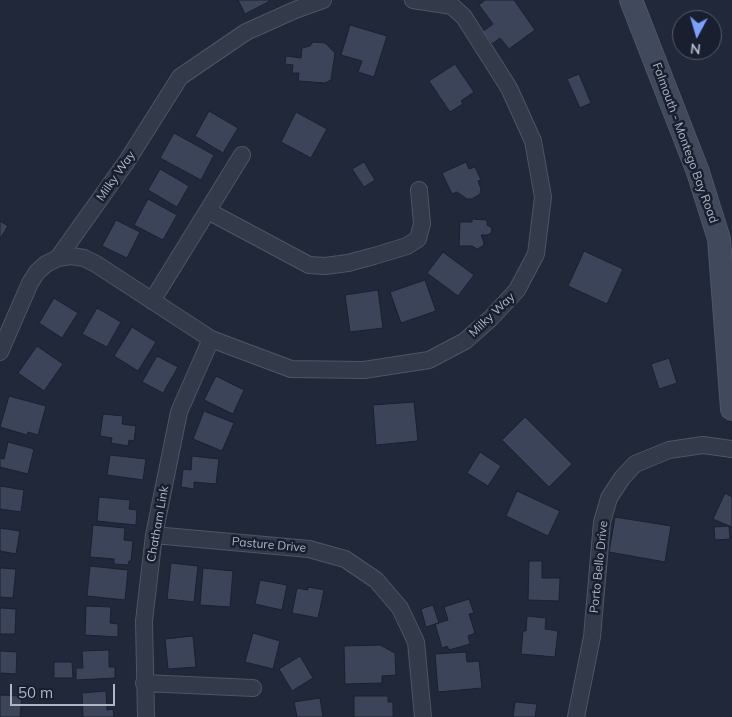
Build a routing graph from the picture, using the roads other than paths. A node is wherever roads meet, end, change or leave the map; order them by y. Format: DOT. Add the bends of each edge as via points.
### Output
graph roads {
  1 [pos="323,0"];
  2 [pos="413,0"];
  3 [pos="632,0"];
  4 [pos="453,3"];
  5 [pos="242,155"];
  6 [pos="419,190"];
  7 [pos="208,211"];
  8 [pos="58,258"];
  9 [pos="152,301"];
  10 [pos="211,339"];
  11 [pos="0,352"];
  12 [pos="732,409"];
  13 [pos="732,449"];
  14 [pos="154,535"];
  15 [pos="144,683"];
  16 [pos="253,688"];
  17 [pos="146,717"];
  18 [pos="423,717"];
  19 [pos="576,717"];
  1 -- 8 [label="street, Milky Way" via="246,32 180,77 127,161"];
  2 -- 4 [label="street, Milky Way"];
  3 -- 12 [label="main road, Falmouth - Montego Bay Road" via="698,172 719,239"];
  4 -- 10 [label="street, Milky Way" via="509,88 533,141 542,207 536,254 518,290 466,341 429,360 364,370 291,369"];
  5 -- 7 [label="street"];
  6 -- 7 [label="street" via="422,224 418,239 407,246 374,256 325,266 309,265"];
  7 -- 9 [label="street"];
  8 -- 9 [label="street, Milky Way" via="84,258"];
  8 -- 11 [label="street, Milky Way" via="36,272"];
  9 -- 10 [label="street, Milky Way"];
  10 -- 14 [label="street, Chatham Link" via="179,412"];
  13 -- 19 [label="street, Porto Bello Drive" via="703,446 669,450 635,464 609,498 602,522 592,637"];
  14 -- 15 [label="street, Chatham Link" via="144,621"];
  14 -- 18 [label="street, Pasture Drive" via="309,549 345,559 376,580 400,608 416,642"];
  15 -- 16 [label="street"];
  15 -- 17 [label="street, Chatham Link"];
}
